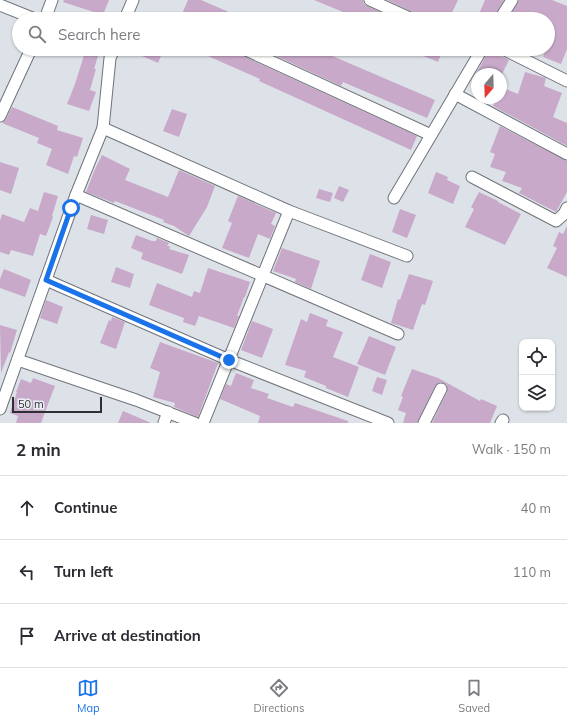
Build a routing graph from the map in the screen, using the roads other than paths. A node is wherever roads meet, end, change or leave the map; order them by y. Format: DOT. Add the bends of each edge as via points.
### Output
graph roads {
  1 [pos="52,0"];
  2 [pos="133,0"];
  3 [pos="370,0"];
  4 [pos="512,0"];
  5 [pos="0,5"];
  6 [pos="18,12"];
  7 [pos="48,12"];
  8 [pos="128,12"];
  9 [pos="397,12"];
  10 [pos="504,12"];
  11 [pos="28,56"];
  12 [pos="111,56"];
  13 [pos="259,56"];
  14 [pos="476,56"];
  15 [pos="517,56"];
  16 [pos="567,81"];
  17 [pos="455,94"];
  18 [pos="3,100"];
  19 [pos="0,116"];
  20 [pos="103,128"];
  21 [pos="431,136"];
  22 [pos="567,154"];
  23 [pos="472,177"];
  24 [pos="76,195"];
  25 [pos="394,198"];
  26 [pos="567,208"];
  27 [pos="289,211"];
  28 [pos="407,256"];
  29 [pos="263,276"];
  30 [pos="46,280"];
  31 [pos="398,334"];
  32 [pos="18,360"];
  33 [pos="229,360"];
  34 [pos="441,390"];
  35 [pos="0,409"];
  36 [pos="168,412"];
  37 [pos="164,423"];
  38 [pos="195,423"];
  39 [pos="203,423"];
  40 [pos="388,423"];
  41 [pos="424,423"];
  1 -- 7 [label="street"];
  2 -- 8 [label="street"];
  3 -- 9 [label="street"];
  4 -- 10 [label="street"];
  5 -- 6 [label="street"];
  11 -- 18 [label="street"];
  12 -- 20 [label="street"];
  13 -- 21 [label="street"];
  14 -- 17 [label="street"];
  15 -- 16 [label="street"];
  17 -- 21 [label="street"];
  17 -- 22 [label="street"];
  18 -- 19 [label="street"];
  20 -- 24 [label="street"];
  20 -- 27 [label="street"];
  21 -- 25 [label="street"];
  23 -- 26 [label="street" via="556,221"];
  24 -- 29 [label="street"];
  24 -- 30 [label="street"];
  27 -- 28 [label="street"];
  27 -- 29 [label="street"];
  29 -- 31 [label="street"];
  29 -- 33 [label="street"];
  30 -- 32 [label="street"];
  30 -- 33 [label="street"];
  32 -- 35 [label="street"];
  32 -- 36 [label="street"];
  33 -- 39 [label="street"];
  33 -- 40 [label="street"];
  34 -- 41 [label="street"];
  36 -- 37 [label="street"];
  36 -- 38 [label="street"];
}
